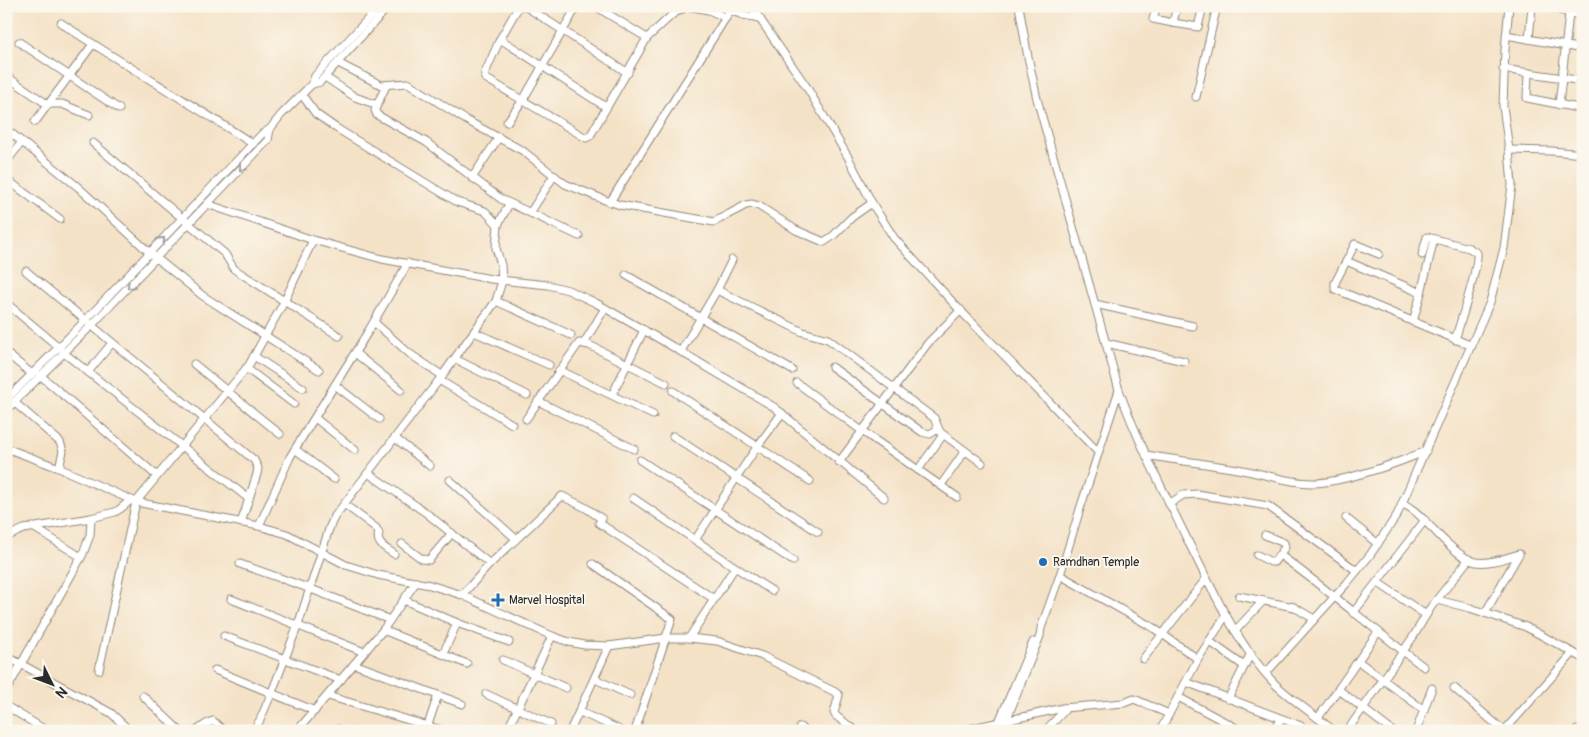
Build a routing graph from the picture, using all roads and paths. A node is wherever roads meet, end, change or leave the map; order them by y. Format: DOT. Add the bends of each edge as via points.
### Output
graph roads {
  1 [pos="380,6"];
  2 [pos="389,6"];
  3 [pos="519,6"];
  4 [pos="525,6"];
  5 [pos="577,6"];
  6 [pos="595,6"];
  7 [pos="717,6"];
  8 [pos="751,6"];
  9 [pos="1020,6"];
  10 [pos="1157,6"];
  11 [pos="1177,6"];
  12 [pos="1203,6"];
  13 [pos="1217,6"];
  14 [pos="1509,6"];
  15 [pos="1532,6"];
  16 [pos="1542,6"];
  17 [pos="730,11"];
  18 [pos="1569,13"];
  19 [pos="1583,16"];
  20 [pos="726,18"];
  21 [pos="760,18"];
  22 [pos="61,23"];
  23 [pos="1173,23"];
  24 [pos="562,31"];
  25 [pos="1506,35"];
  26 [pos="648,38"];
  27 [pos="500,39"];
  28 [pos="1530,39"];
  29 [pos="19,42"];
  30 [pos="93,44"];
  31 [pos="1566,46"];
  32 [pos="1583,49"];
  33 [pos="338,62"];
  34 [pos="542,65"];
  35 [pos="1504,69"];
  36 [pos="628,73"];
  37 [pos="1528,73"];
  38 [pos="6,76"];
  39 [pos="69,77"];
  40 [pos="325,77"];
  41 [pos="1562,78"];
  42 [pos="1583,81"];
  43 [pos="312,84"];
  44 [pos="386,86"];
  45 [pos="302,95"];
  46 [pos="1196,97"];
  47 [pos="523,100"];
  48 [pos="49,104"];
  49 [pos="377,104"];
  50 [pos="1559,105"];
  51 [pos="606,107"];
  52 [pos="119,109"];
  53 [pos="1583,109"];
  54 [pos="89,115"];
  55 [pos="35,122"];
  56 [pos="508,122"];
  57 [pos="6,129"];
  58 [pos="270,129"];
  59 [pos="499,137"];
  60 [pos="22,142"];
  61 [pos="93,143"];
  62 [pos="253,144"];
  63 [pos="1509,150"];
  64 [pos="1583,154"];
  65 [pos="6,162"];
  66 [pos="553,176"];
  67 [pos="6,178"];
  68 [pos="472,178"];
  69 [pos="610,202"];
  70 [pos="872,203"];
  71 [pos="207,204"];
  72 [pos="509,204"];
  73 [pos="530,213"];
  74 [pos="182,219"];
  75 [pos="60,220"];
  76 [pos="188,224"];
  77 [pos="498,226"];
  78 [pos="579,236"];
  79 [pos="1434,239"];
  80 [pos="313,240"];
  81 [pos="150,253"];
  82 [pos="1379,254"];
  83 [pos="1422,255"];
  84 [pos="156,258"];
  85 [pos="732,260"];
  86 [pos="408,263"];
  87 [pos="1351,263"];
  88 [pos="26,271"];
  89 [pos="626,275"];
  90 [pos="502,281"];
  91 [pos="717,290"];
  92 [pos="1421,293"];
  93 [pos="496,301"];
  94 [pos="284,302"];
  95 [pos="6,303"];
  96 [pos="1095,304"];
  97 [pos="605,308"];
  98 [pos="961,310"];
  99 [pos="701,318"];
  100 [pos="374,322"];
  101 [pos="1413,322"];
  102 [pos="88,324"];
  103 [pos="1193,326"];
  104 [pos="644,330"];
  105 [pos="474,332"];
  106 [pos="571,334"];
  107 [pos="265,336"];
  108 [pos="339,336"];
  109 [pos="1456,340"];
  110 [pos="112,343"];
  111 [pos="584,343"];
  112 [pos="1106,343"];
  113 [pos="1472,346"];
  114 [pos="62,350"];
  115 [pos="681,351"];
  116 [pos="6,353"];
  117 [pos="355,353"];
  118 [pos="254,356"];
  119 [pos="455,359"];
  120 [pos="1184,361"];
  121 [pos="194,364"];
  122 [pos="626,364"];
  123 [pos="549,365"];
  124 [pos="832,367"];
  125 [pos="246,368"];
  126 [pos="319,370"];
  127 [pos="559,370"];
  128 [pos="792,370"];
  129 [pos="88,372"];
  130 [pos="32,374"];
  131 [pos="40,375"];
  132 [pos="441,378"];
  133 [pos="666,382"];
  134 [pos="797,383"];
  135 [pos="335,384"];
  136 [pos="302,388"];
  137 [pos="894,388"];
  138 [pos="401,390"];
  139 [pos="1119,390"];
  140 [pos="227,391"];
  141 [pos="673,391"];
  142 [pos="527,395"];
  143 [pos="612,395"];
  144 [pos="10,401"];
  145 [pos="538,402"];
  146 [pos="294,404"];
  147 [pos="882,404"];
  148 [pos="6,410"];
  149 [pos="782,413"];
  150 [pos="653,415"];
  151 [pos="315,418"];
  152 [pos="206,419"];
  153 [pos="379,419"];
  154 [pos="526,419"];
  155 [pos="512,424"];
  156 [pos="938,429"];
  157 [pos="862,431"];
  158 [pos="280,434"];
  159 [pos="673,436"];
  160 [pos="943,436"];
  161 [pos="394,438"];
  162 [pos="182,447"];
  163 [pos="757,447"];
  164 [pos="6,448"];
  165 [pos="295,449"];
  166 [pos="634,449"];
  167 [pos="356,450"];
  168 [pos="965,451"];
  169 [pos="1426,451"];
  170 [pos="1098,452"];
  171 [pos="1146,455"];
  172 [pos="640,460"];
  173 [pos="839,462"];
  174 [pos="982,463"];
  175 [pos="430,466"];
  176 [pos="59,468"];
  177 [pos="918,470"];
  178 [pos="368,473"];
  179 [pos="157,476"];
  180 [pos="736,478"];
  181 [pos="334,479"];
  182 [pos="450,480"];
  183 [pos="810,482"];
  184 [pos="940,485"];
  185 [pos="957,497"];
  186 [pos="633,498"];
  187 [pos="884,498"];
  188 [pos="249,499"];
  189 [pos="134,501"];
  190 [pos="1403,503"];
  191 [pos="344,504"];
  192 [pos="1170,504"];
  193 [pos="715,510"];
  194 [pos="91,518"];
  195 [pos="1346,518"];
  196 [pos="1426,520"];
  197 [pos="241,523"];
  198 [pos="259,526"];
  199 [pos="33,527"];
  200 [pos="818,532"];
  201 [pos="452,533"];
  202 [pos="1265,534"];
  203 [pos="6,537"];
  204 [pos="516,539"];
  205 [pos="695,540"];
  206 [pos="402,544"];
  207 [pos="1378,544"];
  208 [pos="322,552"];
  209 [pos="394,554"];
  210 [pos="1257,555"];
  211 [pos="1280,555"];
  212 [pos="81,557"];
  213 [pos="1469,560"];
  214 [pos="793,561"];
  215 [pos="240,564"];
  216 [pos="490,564"];
  217 [pos="593,564"];
  218 [pos="735,567"];
  219 [pos="1357,571"];
  220 [pos="1060,575"];
  221 [pos="1206,579"];
  222 [pos="416,582"];
  223 [pos="1376,582"];
  224 [pos="310,589"];
  225 [pos="772,591"];
  226 [pos="462,595"];
  227 [pos="1239,596"];
  228 [pos="1336,596"];
  229 [pos="231,598"];
  230 [pos="714,598"];
  231 [pos="404,600"];
  232 [pos="1437,600"];
  233 [pos="1263,601"];
  234 [pos="1354,613"];
  235 [pos="1485,613"];
  236 [pos="1426,615"];
  237 [pos="1226,616"];
  238 [pos="1314,619"];
  239 [pos="390,620"];
  240 [pos="457,623"];
  241 [pos="298,625"];
  242 [pos="383,630"];
  243 [pos="1235,631"];
  244 [pos="1378,632"];
  245 [pos="1163,634"];
  246 [pos="224,636"];
  247 [pos="552,636"];
  248 [pos="666,638"];
  249 [pos="689,638"];
  250 [pos="1209,641"];
  251 [pos="509,642"];
  252 [pos="609,646"];
  253 [pos="1403,651"];
  254 [pos="364,652"];
  255 [pos="1251,653"];
  256 [pos="1573,653"];
  257 [pos="443,654"];
  258 [pos="6,656"];
  259 [pos="1583,658"];
  260 [pos="284,659"];
  261 [pos="1143,659"];
  262 [pos="1198,659"];
  263 [pos="503,660"];
  264 [pos="1358,661"];
  265 [pos="20,664"];
  266 [pos="354,664"];
  267 [pos="467,664"];
  268 [pos="1244,666"];
  269 [pos="1424,666"];
  270 [pos="99,670"];
  271 [pos="215,670"];
  272 [pos="533,673"];
  273 [pos="1266,673"];
  274 [pos="595,678"];
  275 [pos="1382,679"];
  276 [pos="341,680"];
  277 [pos="1186,682"];
  278 [pos="566,688"];
  279 [pos="1432,688"];
  280 [pos="1454,688"];
  281 [pos="1338,690"];
  282 [pos="6,691"];
  283 [pos="272,692"];
  284 [pos="486,694"];
  285 [pos="438,695"];
  286 [pos="630,695"];
  287 [pos="143,696"];
  288 [pos="328,696"];
  289 [pos="1178,697"];
  290 [pos="1228,699"];
  291 [pos="462,704"];
  292 [pos="6,706"];
  293 [pos="1362,707"];
  294 [pos="1064,708"];
  295 [pos="517,709"];
  296 [pos="1424,710"];
  297 [pos="315,711"];
  298 [pos="580,712"];
  299 [pos="1169,714"];
  300 [pos="1318,718"];
  301 [pos="1282,719"];
  302 [pos="1003,721"];
  303 [pos="551,724"];
  304 [pos="428,725"];
  305 [pos="1301,726"];
  306 [pos="618,729"];
  307 [pos="47,731"];
  308 [pos="130,731"];
  309 [pos="180,731"];
  310 [pos="196,731"];
  311 [pos="224,731"];
  312 [pos="253,731"];
  313 [pos="297,731"];
  314 [pos="445,731"];
  315 [pos="507,731"];
  316 [pos="570,731"];
  317 [pos="635,731"];
  318 [pos="856,731"];
  319 [pos="959,731"];
  320 [pos="995,731"];
  321 [pos="1002,731"];
  322 [pos="1013,731"];
  323 [pos="1045,731"];
  324 [pos="1160,731"];
  325 [pos="1242,731"];
  326 [pos="1273,731"];
  327 [pos="1334,731"];
  328 [pos="1347,731"];
  329 [pos="1392,731"];
  330 [pos="1416,731"];
  331 [pos="1504,731"];
  1 -- 43 [label="street" via="315,76"];
  2 -- 33 [label="street"];
  3 -- 27 [label="street"];
  4 -- 24 [label="street"];
  5 -- 24 [label="street"];
  6 -- 26 [label="street"];
  7 -- 17 [label="street"];
  8 -- 21 [label="street"];
  9 -- 96 [label="street" via="1037,99"];
  10 -- 23 [label="street" via="1154,19"];
  11 -- 23 [label="street"];
  12 -- 23 [label="street" via="1198,27"];
  13 -- 46 [label="street"];
  14 -- 25 [label="street"];
  15 -- 28 [label="street"];
  16 -- 18 [label="street"];
  17 -- 20 [label="street"];
  17 -- 21 [label="street"];
  18 -- 19 [label="street"];
  18 -- 31 [label="street"];
  20 -- 26 [label="street" via="709,10 688,6"];
  20 -- 69 [label="street"];
  21 -- 70 [label="street" via="806,86"];
  22 -- 30 [label="street"];
  24 -- 34 [label="street"];
  24 -- 36 [label="street"];
  25 -- 28 [label="street"];
  25 -- 35 [label="street"];
  26 -- 36 [label="street"];
  27 -- 34 [label="street"];
  27 -- 47 [label="street" via="486,78"];
  28 -- 31 [label="street"];
  29 -- 39 [label="street"];
  30 -- 39 [label="street"];
  30 -- 62 [label="street"];
  31 -- 32 [label="street"];
  31 -- 41 [label="street"];
  33 -- 40 [label="street"];
  33 -- 44 [label="street" via="376,84"];
  34 -- 47 [label="street"];
  34 -- 51 [label="street"];
  35 -- 37 [label="street"];
  35 -- 63 [label="street" via="1503,106"];
  36 -- 51 [label="street"];
  37 -- 41 [label="street"];
  37 -- 50 [label="street" via="1527,98"];
  38 -- 48 [label="street"];
  39 -- 48 [label="street"];
  39 -- 52 [label="street"];
  40 -- 43 [label="street"];
  40 -- 49 [label="street" via="355,96"];
  41 -- 42 [label="street"];
  41 -- 50 [label="street"];
  43 -- 45 [label="street"];
  44 -- 49 [label="street"];
  44 -- 59 [label="street" via="408,84"];
  45 -- 58 [label="street"];
  45 -- 77 [label="street" via="316,114 336,128 457,202 485,211"];
  47 -- 51 [label="street" via="586,138"];
  47 -- 56 [label="street"];
  48 -- 54 [label="street" via="62,104"];
  48 -- 55 [label="street"];
  49 -- 68 [label="street" via="375,110 378,115 426,142"];
  50 -- 53 [label="street"];
  57 -- 60 [label="street"];
  58 -- 62 [label="street"];
  58 -- 71 [label="street, one-way" via="268,140"];
  59 -- 66 [label="street"];
  59 -- 68 [label="street"];
  60 -- 65 [label="street"];
  60 -- 81 [label="street" via="85,192"];
  61 -- 74 [label="street"];
  62 -- 74 [label="street"];
  63 -- 64 [label="street"];
  63 -- 113 [label="street" via="1512,185 1504,248 1490,302"];
  66 -- 69 [label="street"];
  66 -- 73 [label="street"];
  67 -- 75 [label="street"];
  68 -- 72 [label="street"];
  69 -- 70 [label="street" via="714,222 752,204 824,242"];
  70 -- 98 [label="street" via="894,238"];
  71 -- 76 [label="street"];
  71 -- 80 [label="street"];
  72 -- 73 [label="street"];
  72 -- 77 [label="street"];
  73 -- 78 [label="street"];
  74 -- 76 [label="street"];
  81 -- 74 [label="street, one-way"];
  76 -- 84 [label="street"];
  76 -- 94 [label="street" via="225,254 234,269"];
  77 -- 90 [label="street" via="496,248"];
  79 -- 83 [label="street" via="1427,237"];
  79 -- 92 [label="street"];
  79 -- 109 [label="street" via="1477,253"];
  80 -- 86 [label="street"];
  80 -- 94 [label="street"];
  81 -- 84 [label="street"];
  81 -- 102 [label="street"];
  82 -- 101 [label="street" via="1355,244 1335,289"];
  84 -- 102 [label="street, one-way"];
  84 -- 107 [label="street" via="203,296"];
  85 -- 91 [label="street"];
  86 -- 90 [label="street"];
  86 -- 100 [label="street"];
  87 -- 92 [label="street"];
  88 -- 102 [label="street"];
  89 -- 99 [label="street"];
  90 -- 93 [label="street"];
  90 -- 97 [label="street" via="558,287"];
  91 -- 99 [label="street"];
  91 -- 137 [label="street" via="803,332 828,339"];
  92 -- 101 [label="street"];
  93 -- 105 [label="street"];
  93 -- 106 [label="street"];
  94 -- 107 [label="street"];
  94 -- 108 [label="street"];
  95 -- 114 [label="street"];
  96 -- 103 [label="street"];
  96 -- 112 [label="street"];
  97 -- 104 [label="street"];
  97 -- 111 [label="street"];
  98 -- 137 [label="street" via="928,343"];
  98 -- 170 [label="street"];
  99 -- 115 [label="street"];
  99 -- 128 [label="street"];
  100 -- 117 [label="street"];
  100 -- 132 [label="street"];
  101 -- 109 [label="street"];
  102 -- 110 [label="street"];
  102 -- 114 [label="street"];
  104 -- 115 [label="street"];
  104 -- 122 [label="street"];
  105 -- 119 [label="street"];
  105 -- 123 [label="street"];
  107 -- 118 [label="street"];
  107 -- 126 [label="street"];
  109 -- 113 [label="street"];
  110 -- 129 [label="street"];
  110 -- 152 [label="street"];
  111 -- 122 [label="street"];
  111 -- 127 [label="street" via="577,344"];
  112 -- 120 [label="street"];
  112 -- 139 [label="street"];
  113 -- 169 [label="street"];
  114 -- 129 [label="street"];
  114 -- 130 [label="street"];
  114 -- 131 [label="street"];
  115 -- 149 [label="street"];
  116 -- 130 [label="street"];
  117 -- 135 [label="street"];
  117 -- 138 [label="street"];
  118 -- 125 [label="street"];
  118 -- 136 [label="street"];
  119 -- 132 [label="street"];
  119 -- 142 [label="street"];
  121 -- 140 [label="street"];
  122 -- 133 [label="street"];
  122 -- 143 [label="street"];
  124 -- 147 [label="street"];
  125 -- 140 [label="street"];
  125 -- 146 [label="street"];
  127 -- 143 [label="street"];
  127 -- 145 [label="street"];
  129 -- 162 [label="street"];
  130 -- 144 [label="street"];
  131 -- 144 [label="street"];
  131 -- 179 [label="street"];
  132 -- 155 [label="street"];
  132 -- 161 [label="street"];
  134 -- 157 [label="street"];
  135 -- 151 [label="street"];
  135 -- 153 [label="street"];
  137 -- 147 [label="street"];
  137 -- 156 [label="street" via="934,418"];
  139 -- 170 [label="street"];
  139 -- 171 [label="street"];
  140 -- 152 [label="street"];
  140 -- 158 [label="street"];
  141 -- 163 [label="street"];
  143 -- 150 [label="street"];
  144 -- 148 [label="street"];
  144 -- 176 [label="street" via="60,442 63,451"];
  145 -- 154 [label="street"];
  145 -- 166 [label="street"];
  147 -- 156 [label="street" via="925,434"];
  147 -- 157 [label="street"];
  149 -- 163 [label="street"];
  149 -- 173 [label="street"];
  151 -- 165 [label="street"];
  151 -- 167 [label="street"];
  152 -- 162 [label="street"];
  152 -- 188 [label="street" via="257,464"];
  156 -- 160 [label="street"];
  157 -- 173 [label="street"];
  157 -- 177 [label="street"];
  159 -- 180 [label="street"];
  160 -- 168 [label="street"];
  160 -- 177 [label="street"];
  161 -- 175 [label="street"];
  161 -- 178 [label="street"];
  162 -- 179 [label="street"];
  162 -- 188 [label="street"];
  163 -- 180 [label="street"];
  163 -- 183 [label="street"];
  164 -- 176 [label="street"];
  165 -- 181 [label="street"];
  165 -- 198 [label="street"];
  168 -- 174 [label="street"];
  168 -- 184 [label="street"];
  169 -- 171 [label="street" via="1347,477 1312,483"];
  169 -- 190 [label="street"];
  170 -- 220 [label="street"];
  171 -- 192 [label="street"];
  172 -- 193 [label="street"];
  173 -- 187 [label="street"];
  176 -- 189 [label="street"];
  177 -- 184 [label="street"];
  178 -- 191 [label="street"];
  178 -- 201 [label="street"];
  179 -- 189 [label="street"];
  180 -- 193 [label="street"];
  180 -- 200 [label="street"];
  182 -- 204 [label="street"];
  184 -- 185 [label="street"];
  186 -- 205 [label="street"];
  188 -- 197 [label="street"];
  189 -- 194 [label="street" via="120,510"];
  189 -- 197 [label="street"];
  189 -- 270 [label="street"];
  190 -- 196 [label="street"];
  190 -- 207 [label="street"];
  191 -- 208 [label="street" via="330,526"];
  191 -- 209 [label="street" via="378,530 378,542"];
  192 -- 219 [label="street" via="1184,495 1197,494 1268,506"];
  192 -- 221 [label="street"];
  193 -- 205 [label="street"];
  193 -- 214 [label="street"];
  194 -- 199 [label="street"];
  194 -- 212 [label="street" via="90,535"];
  195 -- 207 [label="street"];
  196 -- 213 [label="street" via="1433,530"];
  196 -- 223 [label="street"];
  197 -- 198 [label="street"];
  198 -- 208 [label="street" via="297,538"];
  199 -- 203 [label="street"];
  199 -- 212 [label="street"];
  201 -- 206 [label="street" via="429,560 422,559"];
  201 -- 216 [label="street"];
  202 -- 211 [label="street" via="1285,545"];
  204 -- 216 [label="street"];
  204 -- 230 [label="street" via="562,496 586,508 600,521"];
  205 -- 218 [label="street"];
  207 -- 219 [label="street"];
  208 -- 222 [label="street" via="358,569"];
  208 -- 224 [label="street"];
  210 -- 211 [label="street" via="1272,563"];
  211 -- 228 [label="street"];
  212 -- 265 [label="street"];
  213 -- 232 [label="street"];
  213 -- 235 [label="street" via="1483,562 1519,554"];
  215 -- 224 [label="street"];
  216 -- 226 [label="street"];
  217 -- 248 [label="street" via="672,619"];
  218 -- 225 [label="street"];
  218 -- 230 [label="street"];
  219 -- 228 [label="street"];
  220 -- 245 [label="street"];
  220 -- 302 [label="street" via="1040,636"];
  221 -- 237 [label="street"];
  221 -- 245 [label="street"];
  222 -- 226 [label="street"];
  222 -- 231 [label="street"];
  223 -- 234 [label="street"];
  223 -- 236 [label="street"];
  224 -- 239 [label="street"];
  224 -- 241 [label="street"];
  226 -- 247 [label="street"];
  227 -- 233 [label="street"];
  228 -- 234 [label="street"];
  228 -- 238 [label="street"];
  229 -- 241 [label="street"];
  230 -- 249 [label="street"];
  231 -- 239 [label="street"];
  231 -- 240 [label="street"];
  232 -- 235 [label="street"];
  232 -- 236 [label="street"];
  233 -- 238 [label="street" via="1300,609"];
  233 -- 243 [label="street"];
  234 -- 244 [label="street"];
  235 -- 256 [label="street" via="1538,632"];
  236 -- 253 [label="street"];
  237 -- 243 [label="street"];
  237 -- 250 [label="street"];
  238 -- 273 [label="street"];
  239 -- 242 [label="street"];
  240 -- 251 [label="street"];
  240 -- 257 [label="street"];
  241 -- 254 [label="street"];
  241 -- 260 [label="street"];
  242 -- 254 [label="street"];
  242 -- 257 [label="street"];
  243 -- 255 [label="street"];
  244 -- 253 [label="street"];
  244 -- 264 [label="street"];
  245 -- 261 [label="street"];
  245 -- 262 [label="street"];
  246 -- 260 [label="street"];
  247 -- 252 [label="street" via="584,645"];
  247 -- 272 [label="street"];
  248 -- 249 [label="street"];
  248 -- 252 [label="street"];
  248 -- 317 [label="street"];
  249 -- 318 [label="street" via="717,641 762,656 835,692 839,698 834,713"];
  250 -- 262 [label="street"];
  250 -- 268 [label="street"];
  252 -- 274 [label="street"];
  253 -- 269 [label="street"];
  253 -- 275 [label="street"];
  254 -- 266 [label="street"];
  255 -- 268 [label="street"];
  255 -- 273 [label="street"];
  256 -- 259 [label="street"];
  256 -- 331 [label="street"];
  257 -- 267 [label="street"];
  258 -- 265 [label="street"];
  260 -- 276 [label="street"];
  260 -- 283 [label="street"];
  262 -- 277 [label="street"];
  263 -- 272 [label="street"];
  264 -- 275 [label="street"];
  264 -- 281 [label="street"];
  265 -- 282 [label="street"];
  265 -- 308 [label="street" via="111,713"];
  266 -- 276 [label="street"];
  266 -- 285 [label="street"];
  268 -- 290 [label="street"];
  271 -- 283 [label="street"];
  272 -- 278 [label="street"];
  272 -- 295 [label="street"];
  273 -- 300 [label="street"];
  274 -- 286 [label="street"];
  274 -- 298 [label="street"];
  275 -- 293 [label="street"];
  275 -- 296 [label="street"];
  276 -- 288 [label="street"];
  277 -- 289 [label="street"];
  277 -- 290 [label="street"];
  279 -- 296 [label="street"];
  280 -- 331 [label="street"];
  281 -- 293 [label="street"];
  281 -- 300 [label="street"];
  283 -- 297 [label="street"];
  283 -- 312 [label="street"];
  284 -- 295 [label="street"];
  285 -- 291 [label="street"];
  285 -- 304 [label="street"];
  287 -- 309 [label="street"];
  288 -- 297 [label="street"];
  288 -- 304 [label="street"];
  289 -- 299 [label="street"];
  289 -- 325 [label="street"];
  290 -- 301 [label="street"];
  292 -- 307 [label="street"];
  293 -- 328 [label="street"];
  293 -- 329 [label="street"];
  294 -- 299 [label="street" via="1124,703 1134,699"];
  294 -- 302 [label="street"];
  294 -- 323 [label="street"];
  295 -- 303 [label="street"];
  295 -- 315 [label="street"];
  296 -- 330 [label="street"];
  297 -- 313 [label="street"];
  298 -- 306 [label="street"];
  298 -- 316 [label="street"];
  299 -- 324 [label="street"];
  300 -- 327 [label="street"];
  301 -- 305 [label="street"];
  301 -- 326 [label="street"];
  302 -- 319 [label="street"];
  302 -- 320 [label="street"];
  302 -- 321 [label="street"];
  302 -- 322 [label="street"];
  304 -- 314 [label="street"];
  310 -- 311 [label="street" via="213,722"];
}
